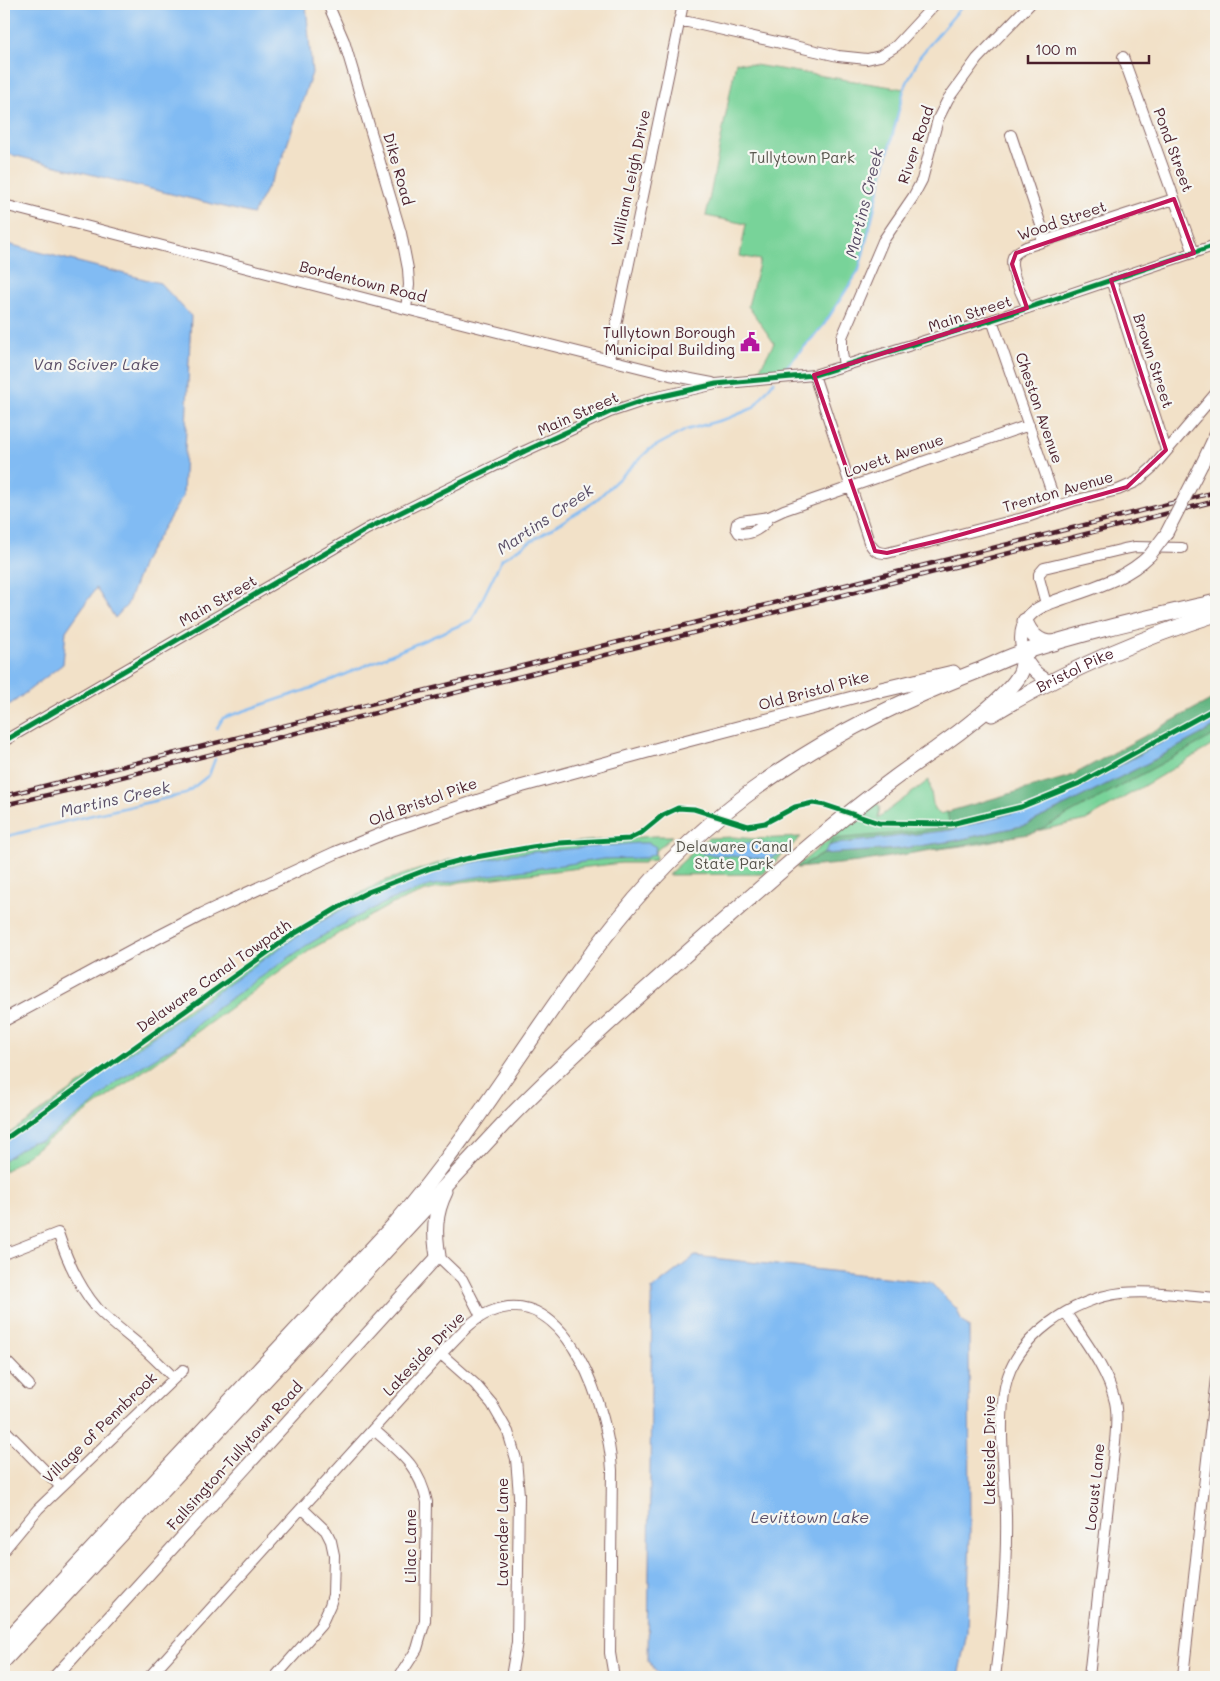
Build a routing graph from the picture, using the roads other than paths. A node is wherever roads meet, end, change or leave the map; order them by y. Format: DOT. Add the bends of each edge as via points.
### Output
graph roads {
  1 [pos="328,4"];
  2 [pos="683,4"];
  3 [pos="935,4"];
  4 [pos="1030,4"];
  5 [pos="679,20"];
  6 [pos="1123,57"];
  7 [pos="1011,135"];
  8 [pos="1174,199"];
  9 [pos="4,205"];
  10 [pos="1042,242"];
  11 [pos="1216,245"];
  12 [pos="1194,253"];
  13 [pos="1111,280"];
  14 [pos="1028,308"];
  15 [pos="406,309"];
  16 [pos="992,320"];
  17 [pos="609,359"];
  18 [pos="844,366"];
  19 [pos="814,375"];
  20 [pos="716,384"];
  21 [pos="1216,394"];
  22 [pos="1029,426"];
  23 [pos="1216,434"];
  24 [pos="1166,450"];
  25 [pos="851,487"];
  26 [pos="1056,507"];
  27 [pos="769,517"];
  28 [pos="1182,548"];
  29 [pos="1216,602"];
  30 [pos="1046,604"];
  31 [pos="1216,614"];
  32 [pos="1025,621"];
  33 [pos="1056,643"];
  34 [pos="1023,652"];
  35 [pos="1003,660"];
  36 [pos="1050,682"];
  37 [pos="881,690"];
  38 [pos="4,740"];
  39 [pos="942,744"];
  40 [pos="4,1020"];
  41 [pos="454,1178"];
  42 [pos="4,1254"];
  43 [pos="438,1256"];
  44 [pos="1216,1298"];
  45 [pos="1066,1313"];
  46 [pos="482,1316"];
  47 [pos="441,1354"];
  48 [pos="4,1359"];
  49 [pos="182,1370"];
  50 [pos="174,1378"];
  51 [pos="1216,1378"];
  52 [pos="29,1385"];
  53 [pos="4,1429"];
  54 [pos="373,1429"];
  55 [pos="60,1487"];
  56 [pos="302,1508"];
  57 [pos="4,1550"];
  58 [pos="4,1644"];
  59 [pos="4,1660"];
  60 [pos="55,1677"];
  61 [pos="149,1677"];
  62 [pos="275,1677"];
  63 [pos="400,1677"];
  64 [pos="510,1677"];
  65 [pos="614,1677"];
  66 [pos="995,1677"];
  67 [pos="1089,1677"];
  68 [pos="1183,1677"];
  1 -- 15 [label="street, Dike Road" via="344,40 406,253 409,285"];
  2 -- 5 [label="street, William Leigh Drive"];
  3 -- 5 [label="street" via="896,46 880,56 867,59 838,56"];
  4 -- 18 [label="street, River Road" via="977,59 938,119 922,180 883,241 845,331 841,344"];
  5 -- 17 [label="street, William Leigh Drive"];
  6 -- 8 [label="street, Pond Street"];
  7 -- 10 [label="street" via="1041,225"];
  8 -- 10 [label="street, Wood Street"];
  8 -- 12 [label="street, Pond Street"];
  9 -- 15 [label="street, Bordentown Road"];
  10 -- 14 [label="street, Wood Street" via="1026,247 1012,260 1014,274"];
  11 -- 12 [label="street, Main Street"];
  12 -- 13 [label="street, Main Street"];
  13 -- 14 [label="street, Main Street"];
  13 -- 24 [label="street, Brown Street"];
  14 -- 16 [label="street, Main Street"];
  15 -- 17 [label="street, Bordentown Road"];
  16 -- 18 [label="street, Main Street"];
  16 -- 22 [label="street, Cheston Avenue"];
  17 -- 20 [label="street, Bordentown Road"];
  18 -- 19 [label="street, Main Street"];
  19 -- 20 [label="street, Main Street"];
  19 -- 25 [label="street"];
  20 -- 38 [label="street, Main Street" via="649,399 610,412 398,513"];
  21 -- 24 [label="street, Trenton Avenue"];
  22 -- 25 [label="street, Lovett Avenue"];
  22 -- 26 [label="street, Cheston Avenue"];
  23 -- 30 [label="main road, bridge" via="1166,534 1150,555 1131,572"];
  24 -- 26 [label="street, Trenton Avenue" via="1141,478 1127,487"];
  25 -- 26 [label="street, Trenton Avenue" via="872,549 879,553"];
  25 -- 27 [label="street, Lovett Avenue"];
  28 -- 30 [label="street" via="1135,547 1044,568 1039,578"];
  29 -- 33 [label="highway, Bristol Pike"];
  30 -- 32 [label="main road"];
  31 -- 36 [label="highway, Bristol Pike" via="1149,638"];
  32 -- 33 [label="highway" via="1036,638 1048,644"];
  32 -- 34 [label="main road" via="1021,633"];
  33 -- 34 [label="highway, Bristol Pike"];
  34 -- 35 [label="highway, Bristol Pike"];
  34 -- 36 [label="main road" via="1034,671"];
  34 -- 39 [label="highway" via="1022,671 1012,687"];
  35 -- 37 [label="highway"];
  35 -- 58 [label="highway" via="901,703 804,754 733,804 674,857 603,939 468,1133 412,1205"];
  36 -- 39 [label="highway, Bristol Pike"];
  37 -- 40 [label="main road, Old Bristol Pike" via="508,790 394,829 204,914"];
  39 -- 41 [label="highway" via="845,816 615,1016 530,1097"];
  41 -- 43 [label="highway" via="436,1216"];
  41 -- 59 [label="highway"];
  42 -- 50 [label="street, Village of Pennbrook" via="58,1233 80,1283 98,1308"];
  43 -- 46 [label="street" via="462,1279"];
  43 -- 60 [label="main road, Fallsington-Tullytown Road"];
  44 -- 45 [label="street, Lakeside Drive" via="1123,1293 1098,1298"];
  45 -- 66 [label="street, Lakeside Drive" via="1030,1339 1015,1360 1005,1385 1002,1420 1006,1543"];
  45 -- 67 [label="street, Locust Lane" via="1106,1378 1116,1410"];
  46 -- 47 [label="street, Lakeside Drive"];
  46 -- 65 [label="street, Lakeside Drive" via="511,1308 546,1317 573,1346 604,1419 612,1459 610,1653"];
  47 -- 54 [label="street, Lakeside Drive"];
  47 -- 64 [label="street, Lavender Lane" via="492,1404 508,1432 516,1459 519,1495 517,1642"];
  48 -- 52 [label="street"];
  49 -- 50 [label="street"];
  50 -- 55 [label="street, Village of Pennbrook"];
  51 -- 68 [label="street"];
  53 -- 55 [label="street"];
  54 -- 56 [label="street, Lakeside Drive"];
  54 -- 63 [label="street, Lilac Lane" via="416,1471 427,1502 425,1621 417,1650"];
  55 -- 57 [label="street, Village of Pennbrook"];
  56 -- 61 [label="street, Lakeside Drive"];
  56 -- 62 [label="street" via="331,1540 333,1595 321,1625"];
}
